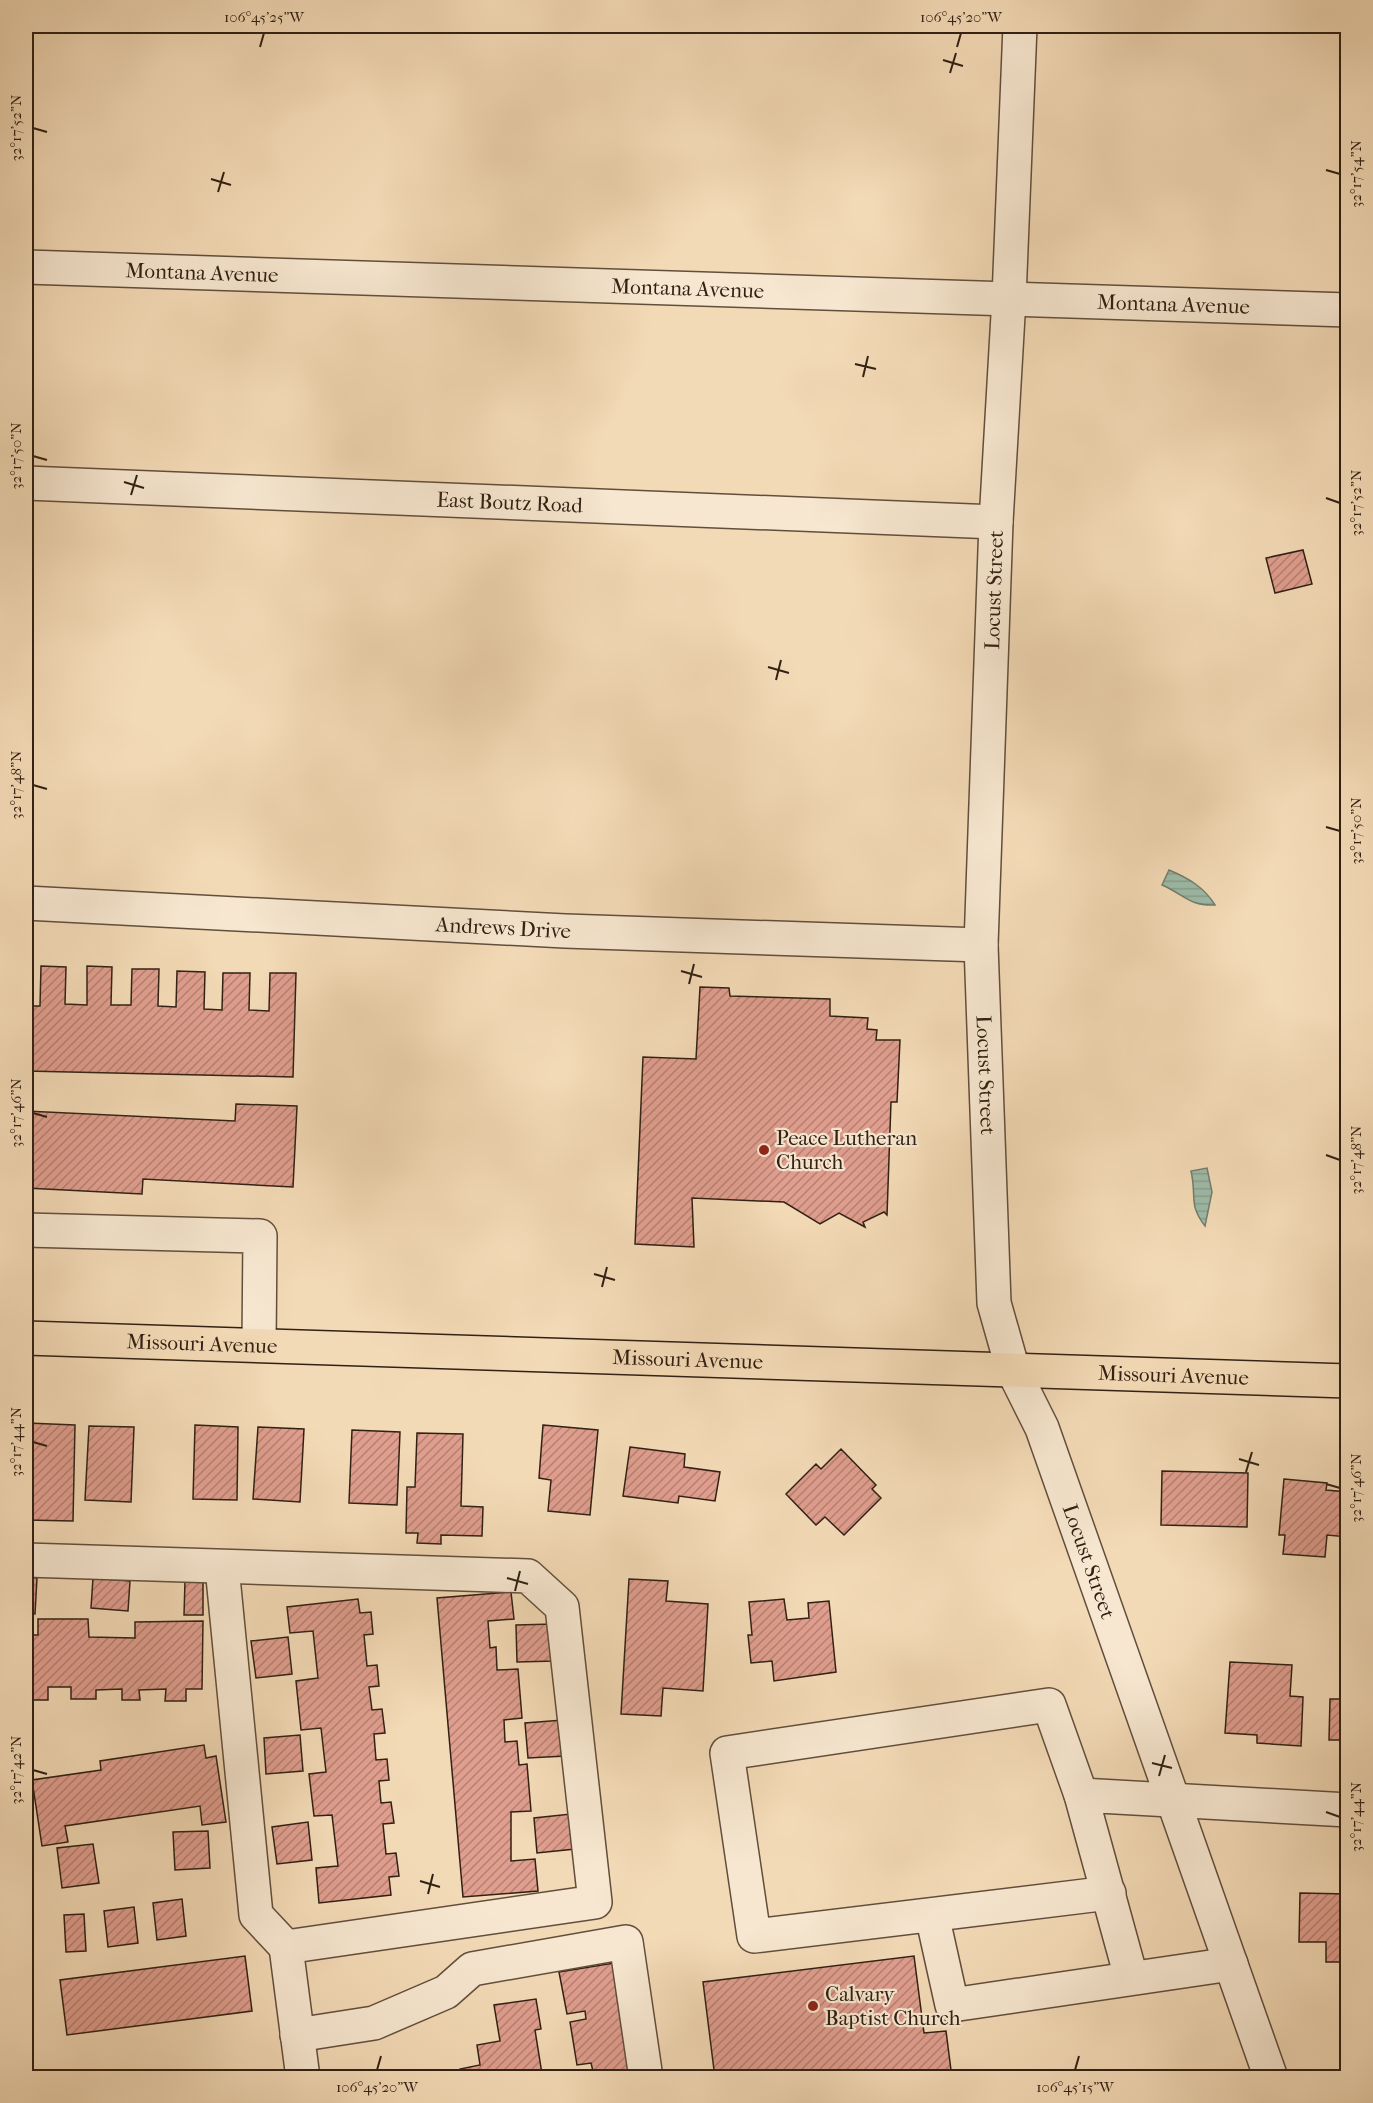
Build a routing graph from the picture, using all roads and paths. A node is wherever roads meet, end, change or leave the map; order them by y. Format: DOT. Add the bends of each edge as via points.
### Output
graph roads {
  1 [pos="1020,26"];
  2 [pos="26,267"];
  3 [pos="1009,298"];
  4 [pos="1347,310"];
  5 [pos="26,483"];
  6 [pos="996,522"];
  7 [pos="26,903"];
  8 [pos="981,945"];
  9 [pos="26,1230"];
  10 [pos="26,1338"];
  11 [pos="259,1345"];
  12 [pos="1012,1370"];
  13 [pos="1347,1382"];
  14 [pos="26,1560"];
  15 [pos="222,1567"];
  16 [pos="1081,1795"];
  17 [pos="1174,1802"];
  18 [pos="1347,1810"];
  19 [pos="1109,1893"];
  20 [pos="932,1915"];
  21 [pos="286,1947"];
  22 [pos="1231,1964"];
  23 [pos="1131,1977"];
  24 [pos="297,2035"];
  25 [pos="303,2078"];
  26 [pos="646,2078"];
  27 [pos="1271,2078"];
  1 -- 3 [label="street, Locust Street"];
  2 -- 3 [label="street, Montana Avenue"];
  3 -- 4 [label="street, Montana Avenue"];
  3 -- 6 [label="street, Locust Street"];
  5 -- 6 [label="street, East Boutz Road"];
  6 -- 8 [label="street, Locust Street"];
  7 -- 8 [label="street, Andrews Drive" via="566,931"];
  8 -- 12 [label="street, Locust Street" via="994,1303"];
  9 -- 11 [label="street" via="261,1236"];
  10 -- 11 [label="main road, Missouri Avenue"];
  11 -- 12 [label="main road, Missouri Avenue"];
  12 -- 13 [label="main road, Missouri Avenue"];
  12 -- 17 [label="street, Locust Street" via="1042,1428"];
  14 -- 15 [label="street"];
  15 -- 21 [label="street" via="256,1915"];
  15 -- 21 [label="street" via="528,1576 562,1607 595,1902"];
  16 -- 17 [label="street"];
  16 -- 19 [label="street"];
  16 -- 20 [label="street" via="1049,1705 727,1753 754,1936"];
  17 -- 18 [label="street"];
  17 -- 22 [label="street, Locust Street"];
  19 -- 20 [label="street"];
  19 -- 23 [label="street"];
  20 -- 23 [label="street" via="952,2005"];
  21 -- 24 [label="street"];
  22 -- 23 [label="street"];
  22 -- 27 [label="street, Locust Street"];
  24 -- 25 [label="street"];
  24 -- 26 [label="street" via="374,2023 446,1992 472,1969 626,1942"];
}
